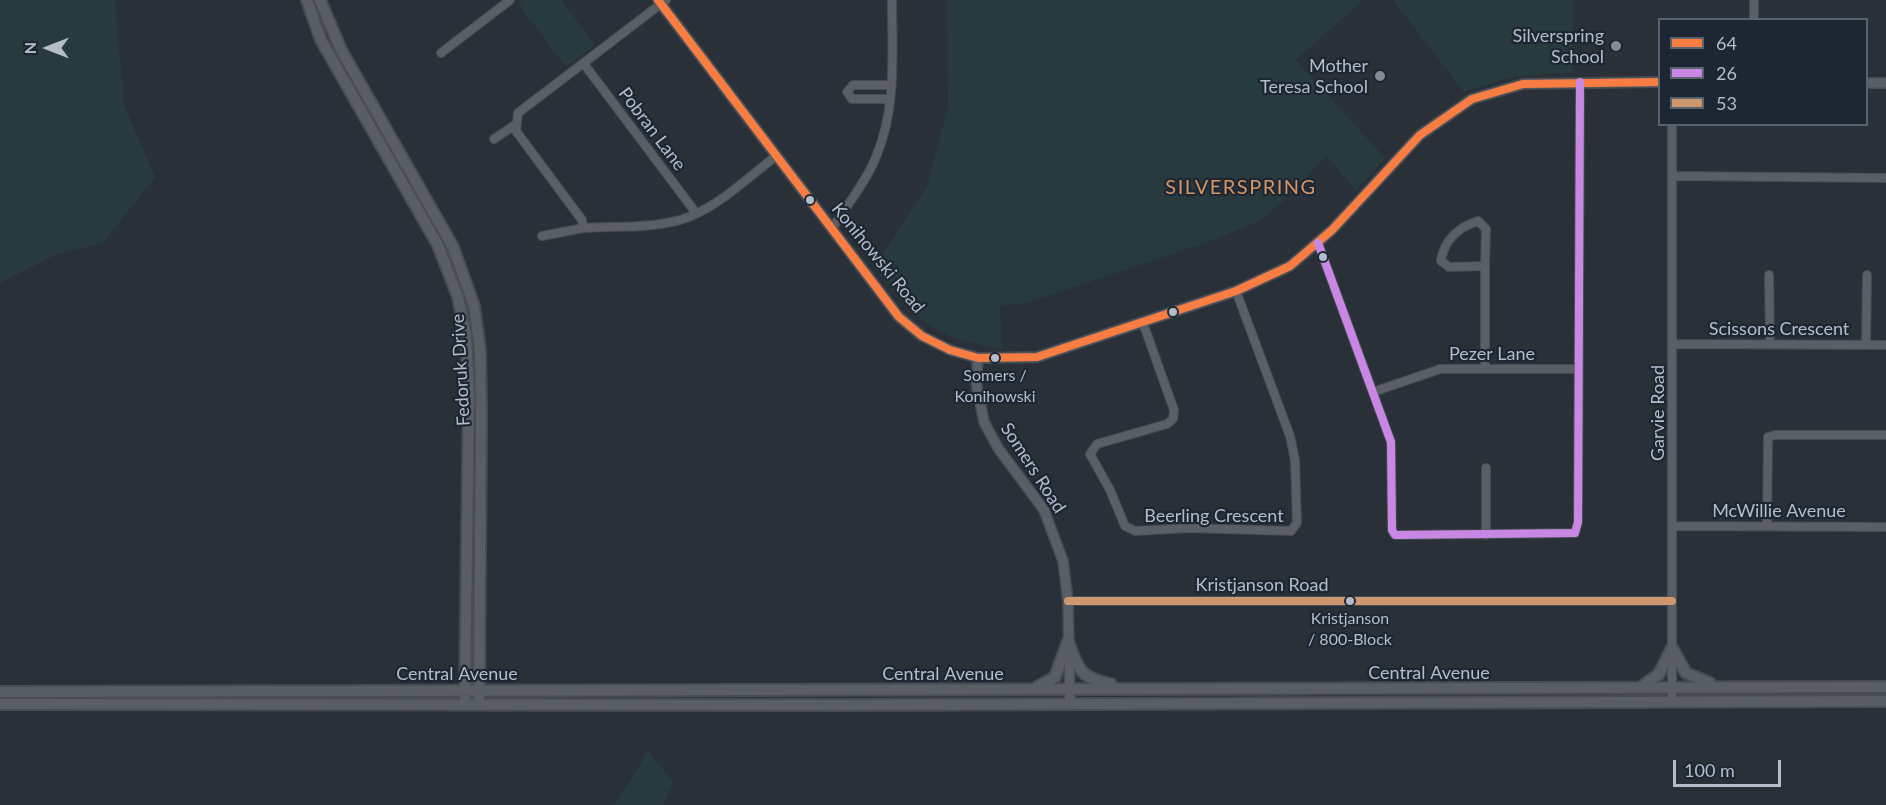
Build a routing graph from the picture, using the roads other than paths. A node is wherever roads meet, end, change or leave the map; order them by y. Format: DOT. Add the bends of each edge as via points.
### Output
graph roads {
  1 [pos="307,0"];
  2 [pos="320,0"];
  3 [pos="510,0"];
  4 [pos="892,0"];
  5 [pos="1754,0"];
  6 [pos="662,1"];
  7 [pos="1754,18"];
  8 [pos="441,53"];
  9 [pos="584,64"];
  10 [pos="1580,82"];
  11 [pos="1658,82"];
  12 [pos="1868,83"];
  13 [pos="1886,83"];
  14 [pos="891,85"];
  15 [pos="890,99"];
  16 [pos="515,125"];
  17 [pos="1672,126"];
  18 [pos="494,139"];
  19 [pos="776,156"];
  20 [pos="1673,176"];
  21 [pos="1886,178"];
  22 [pos="696,213"];
  23 [pos="583,228"];
  24 [pos="832,229"];
  25 [pos="542,236"];
  26 [pos="1318,243"];
  27 [pos="1485,266"];
  28 [pos="1769,275"];
  29 [pos="1867,275"];
  30 [pos="1236,291"];
  31 [pos="1143,323"];
  32 [pos="1673,344"];
  33 [pos="1770,344"];
  34 [pos="1866,344"];
  35 [pos="1886,345"];
  36 [pos="978,358"];
  37 [pos="1485,369"];
  38 [pos="1578,369"];
  39 [pos="1373,392"];
  40 [pos="1886,435"];
  41 [pos="1486,468"];
  42 [pos="1672,526"];
  43 [pos="1767,526"];
  44 [pos="1886,527"];
  45 [pos="1486,535"];
  46 [pos="1068,601"];
  47 [pos="1672,601"];
  48 [pos="1068,641"];
  49 [pos="1672,648"];
  50 [pos="1672,687"];
  51 [pos="1722,687"];
  52 [pos="1886,687"];
  53 [pos="1639,688"];
  54 [pos="1031,689"];
  55 [pos="1070,689"];
  56 [pos="1131,689"];
  57 [pos="465,690"];
  58 [pos="479,690"];
  59 [pos="0,692"];
  60 [pos="1672,701"];
  61 [pos="1886,701"];
  62 [pos="1070,703"];
  63 [pos="0,704"];
  64 [pos="465,704"];
  65 [pos="479,704"];
  1 -- 57 [label="main road, Fedoruk Drive" via="326,49 438,245 458,297 466,336 469,394"];
  2 -- 58 [label="main road, Fedoruk Drive" via="345,57 453,248 474,306 482,415"];
  3 -- 8 [label="street"];
  4 -- 14 [label="street"];
  5 -- 7 [label="street"];
  6 -- 9 [label="street"];
  6 -- 19 [label="street, Konihowski Road"];
  9 -- 16 [label="street" via="518,113"];
  9 -- 22 [label="street, Pobran Lane"];
  10 -- 11 [label="street, Konihowski Road"];
  10 -- 26 [label="street, Konihowski Road" via="1523,84 1463,104 1420,135"];
  10 -- 38 [label="street"];
  12 -- 13 [label="street"];
  14 -- 15 [label="street"];
  14 -- 15 [label="street" via="854,85 847,92 852,99"];
  15 -- 24 [label="street" via="876,157"];
  16 -- 18 [label="street"];
  16 -- 23 [label="street" via="582,220"];
  17 -- 20 [label="street, Garvie Road"];
  19 -- 22 [label="street"];
  19 -- 24 [label="street, Konihowski Road"];
  20 -- 21 [label="street"];
  20 -- 32 [label="street, Garvie Road"];
  22 -- 23 [label="street" via="671,222"];
  23 -- 25 [label="street"];
  24 -- 36 [label="street, Konihowski Road" via="900,317 922,336"];
  26 -- 30 [label="street, Konihowski Road" via="1290,266"];
  26 -- 39 [label="street"];
  27 -- 27 [label="street" via="1486,229 1478,221 1462,226 1443,249 1441,261 1449,267"];
  27 -- 37 [label="street"];
  28 -- 33 [label="street"];
  29 -- 34 [label="street"];
  30 -- 31 [label="street, Konihowski Road"];
  30 -- 31 [label="street, Beerling Crescent" via="1292,444 1297,523 1291,531 1135,531 1125,526 1090,454 1097,444 1173,419 1174,410"];
  31 -- 36 [label="street, Konihowski Road" via="1037,357"];
  32 -- 33 [label="street, Scissons Crescent"];
  32 -- 42 [label="street, Garvie Road"];
  33 -- 34 [label="street, Scissons Crescent"];
  34 -- 35 [label="street, Scissons Crescent"];
  36 -- 46 [label="street, Somers Road" via="976,382 984,422 1047,518 1063,561"];
  37 -- 38 [label="street, Pezer Lane"];
  37 -- 39 [label="street, Pezer Lane" via="1440,369"];
  38 -- 45 [label="street" via="1577,529 1570,535"];
  39 -- 45 [label="street" via="1392,449 1395,535"];
  40 -- 43 [label="street" via="1768,437"];
  41 -- 45 [label="street"];
  42 -- 43 [label="street, McWillie Avenue"];
  42 -- 47 [label="street, Garvie Road"];
  43 -- 44 [label="street, McWillie Avenue"];
  46 -- 47 [label="street, Kristjanson Road"];
  46 -- 48 [label="street, Somers Road"];
  47 -- 49 [label="street, Garvie Road"];
  48 -- 54 [label="main road" via="1055,677"];
  48 -- 55 [label="street, Somers Road"];
  48 -- 56 [label="main road" via="1085,676"];
  49 -- 50 [label="street, Garvie Road"];
  49 -- 51 [label="main road" via="1686,673"];
  49 -- 53 [label="main road" via="1659,674"];
  50 -- 51 [label="main road, Central Avenue"];
  50 -- 53 [label="main road, Central Avenue"];
  50 -- 60 [label="street, Garvie Road"];
  51 -- 52 [label="main road, Central Avenue"];
  53 -- 56 [label="main road, Central Avenue"];
  54 -- 55 [label="main road, Central Avenue"];
  54 -- 58 [label="main road, Central Avenue"];
  55 -- 56 [label="main road, Central Avenue"];
  55 -- 62 [label="street, Somers Road"];
  57 -- 58 [label="main road, Central Avenue"];
  57 -- 59 [label="main road, Central Avenue"];
  57 -- 64 [label="main road, Fedoruk Drive"];
  58 -- 65 [label="main road, Fedoruk Drive"];
  60 -- 61 [label="main road, Central Avenue"];
  60 -- 62 [label="main road, Central Avenue"];
  62 -- 65 [label="main road, Central Avenue"];
  63 -- 64 [label="main road, Central Avenue"];
  64 -- 65 [label="main road, Central Avenue"];
}
